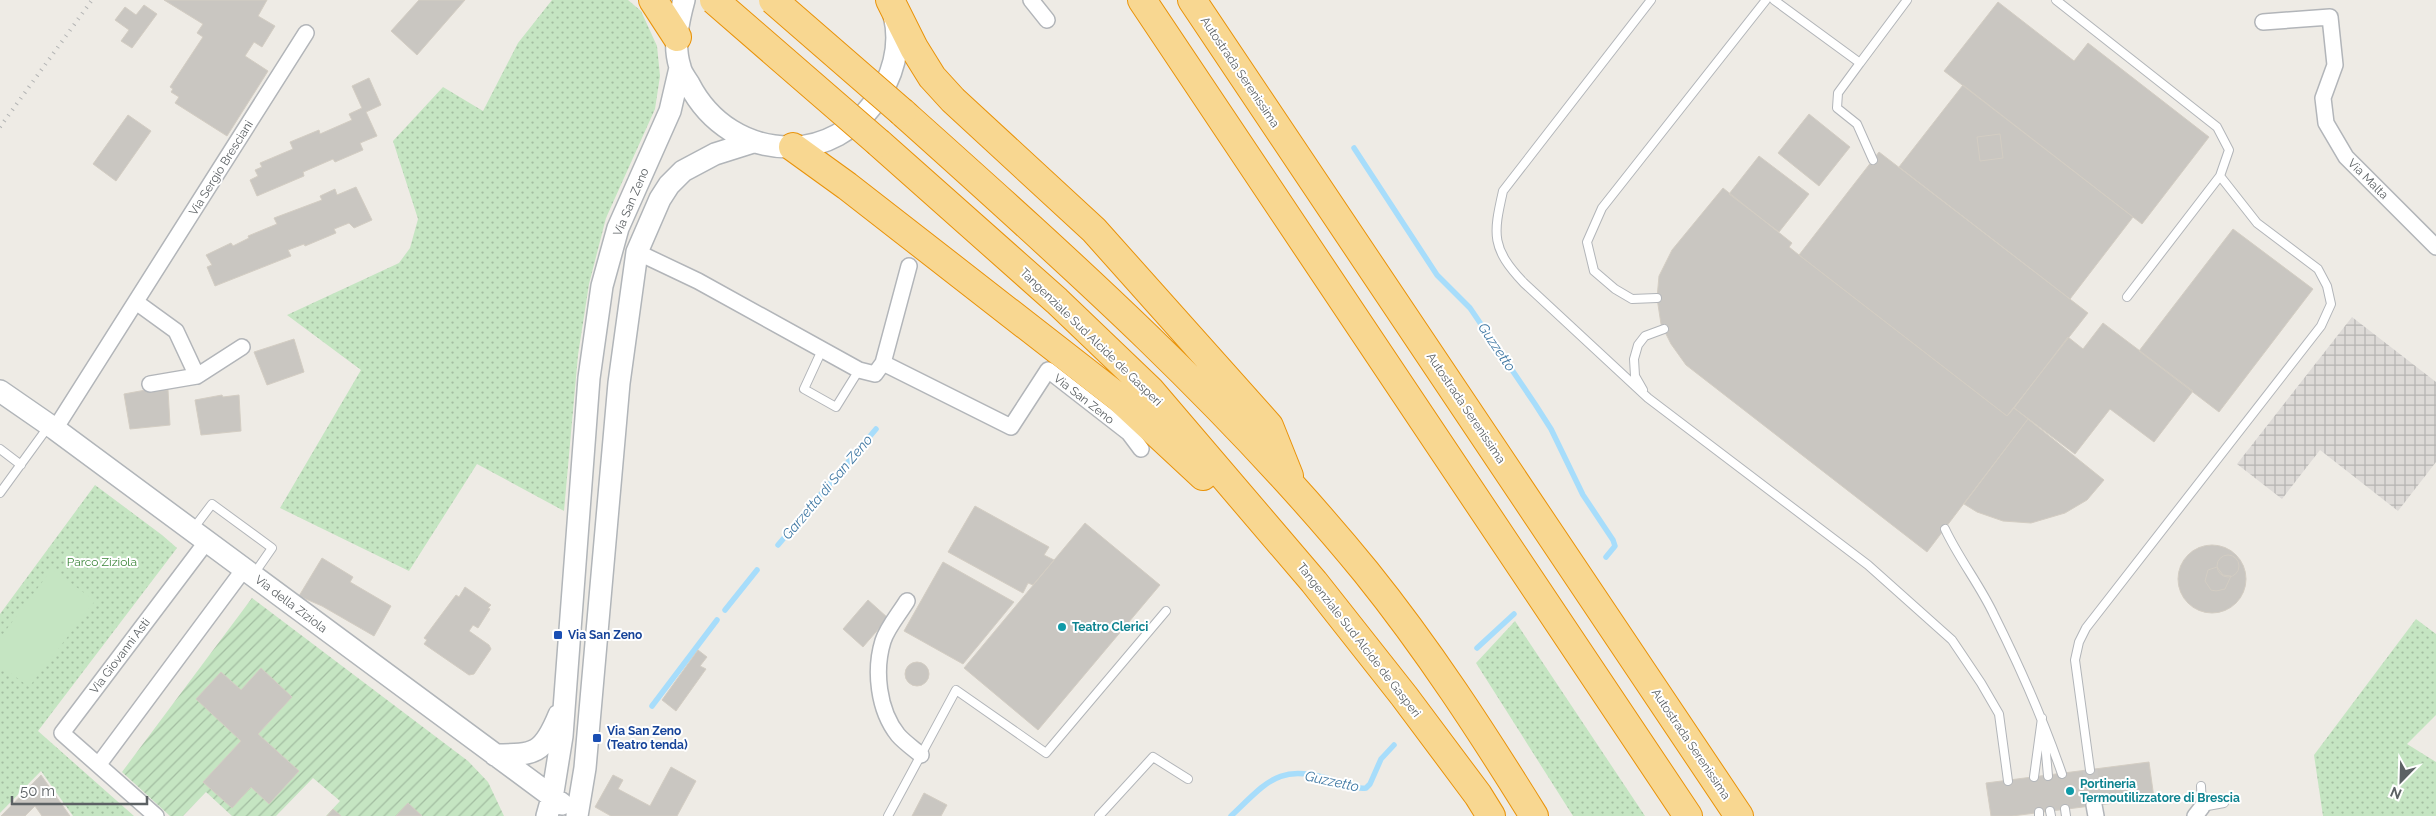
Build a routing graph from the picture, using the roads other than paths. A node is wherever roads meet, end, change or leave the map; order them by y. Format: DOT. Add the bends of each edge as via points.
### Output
graph roads {
  1 [pos="653,0"];
  2 [pos="684,0"];
  3 [pos="714,0"];
  4 [pos="772,0"];
  5 [pos="890,0"];
  6 [pos="1031,0"];
  7 [pos="1142,0"];
  8 [pos="1192,0"];
  9 [pos="1651,0"];
  10 [pos="1766,0"];
  11 [pos="1774,0"];
  12 [pos="1907,0"];
  13 [pos="2056,0"];
  14 [pos="1047,20"];
  15 [pos="2263,22"];
  16 [pos="306,33"];
  17 [pos="677,37"];
  18 [pos="1860,63"];
  19 [pos="680,68"];
  20 [pos="754,142"];
  21 [pos="793,147"];
  22 [pos="1873,160"];
  23 [pos="2220,176"];
  24 [pos="2436,248"];
  25 [pos="637,252"];
  26 [pos="909,266"];
  27 [pos="2127,297"];
  28 [pos="1657,298"];
  29 [pos="136,302"];
  30 [pos="1664,329"];
  31 [pos="242,347"];
  32 [pos="822,350"];
  33 [pos="883,363"];
  34 [pos="859,370"];
  35 [pos="197,376"];
  36 [pos="150,384"];
  37 [pos="0,391"];
  38 [pos="1648,398"];
  39 [pos="52,427"];
  40 [pos="0,449"];
  41 [pos="1141,449"];
  42 [pos="21,464"];
  43 [pos="1293,487"];
  44 [pos="0,493"];
  45 [pos="1945,529"];
  46 [pos="1273,534"];
  47 [pos="200,536"];
  48 [pos="248,572"];
  49 [pos="906,601"];
  50 [pos="1166,611"];
  51 [pos="564,704"];
  52 [pos="2042,716"];
  53 [pos="495,755"];
  54 [pos="921,755"];
  55 [pos="99,764"];
  56 [pos="2090,770"];
  57 [pos="2062,774"];
  58 [pos="2048,776"];
  59 [pos="2034,777"];
  60 [pos="1188,779"];
  61 [pos="2008,781"];
  62 [pos="2201,786"];
  63 [pos="2224,803"];
  64 [pos="550,807"];
  65 [pos="2198,811"];
  66 [pos="579,815"];
  67 [pos="156,816"];
  68 [pos="888,816"];
  69 [pos="1099,816"];
  70 [pos="1491,816"];
  71 [pos="1534,816"];
  72 [pos="1688,816"];
  73 [pos="1739,816"];
  1 -- 17 [label="highway"];
  2 -- 17 [label="street, Via San Zeno"];
  3 -- 46 [label="highway, Tangenziale Sud Alcide de Gasperi, bridge" via="1057,301 1150,390"];
  4 -- 43 [label="highway, bridge" via="1083,274"];
  5 -- 21 [label="street, Via San Zeno" via="896,22 896,48 889,79 880,97 849,128 816,144"];
  5 -- 43 [label="highway" via="932,77 1094,230 1269,426"];
  6 -- 14 [label="street"];
  7 -- 72 [label="highway"];
  8 -- 73 [label="highway, Autostrada Serenissima"];
  9 -- 38 [label="lane" via="1503,191 1495,226 1498,248 1507,265"];
  10 -- 28 [label="lane" via="1602,208 1587,242 1594,271 1615,289 1632,299"];
  11 -- 18 [label="lane"];
  12 -- 18 [label="lane"];
  13 -- 23 [label="lane" via="2217,128 2229,150"];
  15 -- 24 [label="street, Via Malta" via="2330,17 2335,65 2323,98 2326,122 2346,158"];
  16 -- 29 [label="street, Via Sergio Bresciani"];
  17 -- 19 [label="street, Via San Zeno"];
  18 -- 22 [label="lane" via="1838,93 1837,108 1858,124"];
  19 -- 20 [label="street, Via San Zeno" via="699,103 721,125"];
  19 -- 51 [label="street, Via San Zeno" via="670,111 618,228 602,286 589,378"];
  20 -- 21 [label="street, Via San Zeno"];
  20 -- 25 [label="street, Via San Zeno" via="715,154 683,171 660,199"];
  21 -- 46 [label="highway" via="1118,397 1242,513"];
  23 -- 27 [label="lane"];
  23 -- 56 [label="lane" via="2257,223 2318,269 2327,286 2331,304 2321,326 2086,628 2075,660"];
  25 -- 32 [label="street" via="698,281"];
  25 -- 66 [label="street, Via San Zeno" via="620,384"];
  26 -- 33 [label="street"];
  29 -- 35 [label="street" via="176,332"];
  29 -- 39 [label="street, Via Sergio Bresciani"];
  30 -- 38 [label="lane" via="1645,336 1634,359 1635,376"];
  31 -- 35 [label="street"];
  32 -- 34 [label="street"];
  32 -- 34 [label="lane" via="804,389 836,407"];
  33 -- 34 [label="street" via="875,374"];
  33 -- 41 [label="street, Via San Zeno" via="1011,426 1048,370 1129,434"];
  35 -- 36 [label="street"];
  37 -- 39 [label="street, Via della Ziziola"];
  38 -- 61 [label="lane" via="1868,565 1952,640 1999,714"];
  39 -- 42 [label="lane"];
  39 -- 47 [label="street, Via della Ziziola"];
  40 -- 42 [label="lane"];
  42 -- 44 [label="lane"];
  43 -- 71 [label="highway" via="1367,573 1449,684"];
  45 -- 52 [label="lane" via="1994,613"];
  46 -- 70 [label="highway, Tangenziale Sud Alcide de Gasperi" via="1404,696"];
  47 -- 48 [label="street, Via della Ziziola"];
  47 -- 48 [label="lane" via="212,504 272,548"];
  47 -- 55 [label="street, Via Giovanni Asti" via="62,733"];
  48 -- 53 [label="street, Via della Ziziola"];
  48 -- 55 [label="street"];
  49 -- 54 [label="street" via="884,640 878,663 880,686 884,710 898,735"];
  50 -- 54 [label="lane" via="1046,753 956,690"];
  51 -- 53 [label="street" via="551,734 540,749 522,755"];
  51 -- 64 [label="street, Via San Zeno"];
  52 -- 57 [label="lane"];
  52 -- 58 [label="lane"];
  52 -- 59 [label="lane"];
  53 -- 64 [label="street, Via della Ziziola"];
  54 -- 68 [label="lane"];
  55 -- 67 [label="street, Via Giovanni Asti"];
  60 -- 69 [label="lane" via="1154,757"];
  62 -- 65 [label="lane"];
  63 -- 65 [label="lane"];
  64 -- 66 [label="street, Via della Ziziola"];
}
